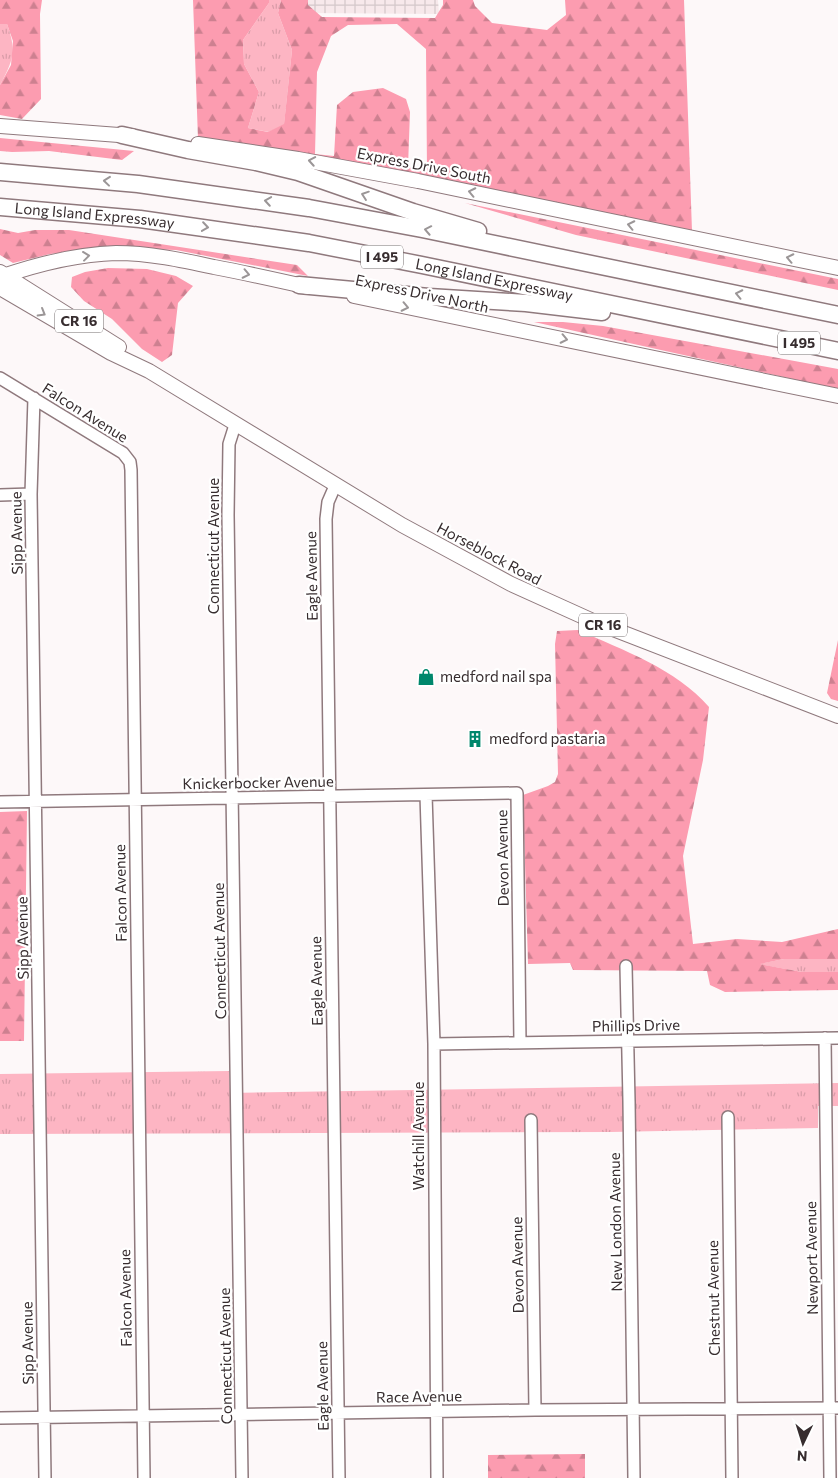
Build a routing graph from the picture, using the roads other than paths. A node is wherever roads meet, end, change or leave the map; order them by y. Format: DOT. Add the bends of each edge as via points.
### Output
graph roads {
  1 [pos="0,126"];
  2 [pos="122,135"];
  3 [pos="0,172"];
  4 [pos="0,208"];
  5 [pos="578,261"];
  6 [pos="38,266"];
  7 [pos="838,268"];
  8 [pos="1,278"];
  9 [pos="299,285"];
  10 [pos="35,293"];
  11 [pos="838,315"];
  12 [pos="760,334"];
  13 [pos="838,351"];
  14 [pos="149,372"];
  15 [pos="0,378"];
  16 [pos="838,396"];
  17 [pos="34,398"];
  18 [pos="235,425"];
  19 [pos="335,486"];
  20 [pos="31,494"];
  21 [pos="0,495"];
  22 [pos="838,716"];
  23 [pos="517,793"];
  24 [pos="426,795"];
  25 [pos="329,796"];
  26 [pos="233,798"];
  27 [pos="36,800"];
  28 [pos="134,800"];
  29 [pos="0,802"];
  30 [pos="626,966"];
  31 [pos="824,1038"];
  32 [pos="838,1038"];
  33 [pos="627,1041"];
  34 [pos="520,1042"];
  35 [pos="434,1044"];
  36 [pos="728,1117"];
  37 [pos="531,1120"];
  38 [pos="730,1408"];
  39 [pos="834,1408"];
  40 [pos="535,1410"];
  41 [pos="633,1410"];
  42 [pos="436,1411"];
  43 [pos="339,1414"];
  44 [pos="242,1415"];
  45 [pos="143,1416"];
  46 [pos="44,1417"];
  47 [pos="0,1418"];
  48 [pos="45,1478"];
  49 [pos="144,1478"];
  50 [pos="242,1478"];
  51 [pos="339,1478"];
  52 [pos="437,1478"];
  53 [pos="634,1478"];
  54 [pos="732,1478"];
  55 [pos="830,1478"];
  1 -- 2 [label="main road, Express Drive South"];
  5 -- 2 [label="highway, one-way" via="406,209 298,172"];
  7 -- 2 [label="main road, Express Drive South, one-way" via="377,173 254,152"];
  5 -- 3 [label="highway, I 495, one-way" via="366,218 253,199 81,178"];
  4 -- 12 [label="highway, Long Island Expressway / I 495, one-way" via="140,219 300,242"];
  11 -- 5 [label="highway, I 495, one-way"];
  6 -- 8 [label="main road, Express Drive North"];
  6 -- 9 [label="main road, Express Drive North, one-way" via="80,256 136,254 194,262"];
  6 -- 10 [label="main road" via="33,277"];
  8 -- 10 [label="main road, Horseblock Road / CR 16"];
  8 -- 14 [label="main road, Horseblock Road / CR 16, one-way" via="110,352"];
  9 -- 12 [label="highway" via="549,305 658,323"];
  9 -- 16 [label="main road, Express Drive North, one-way"];
  10 -- 14 [label="main road, Horseblock Road / CR 16" via="117,346"];
  12 -- 13 [label="highway, Long Island Expressway / I 495"];
  14 -- 18 [label="main road, Horseblock Road / CR 16"];
  15 -- 17 [label="street, Falcon Avenue"];
  17 -- 20 [label="street, Sipp Avenue"];
  17 -- 28 [label="street, Falcon Avenue" via="123,453 130,462"];
  18 -- 19 [label="main road, Horseblock Road / CR 16"];
  18 -- 26 [label="street, Connecticut Avenue" via="228,452"];
  19 -- 22 [label="main road, Horseblock Road / CR 16" via="434,544 538,598"];
  19 -- 25 [label="street, Eagle Avenue" via="328,502 326,519"];
  20 -- 21 [label="street"];
  20 -- 27 [label="street, Sipp Avenue"];
  23 -- 24 [label="street, Knickerbocker Avenue"];
  23 -- 34 [label="street, Devon Avenue"];
  24 -- 25 [label="street, Knickerbocker Avenue"];
  24 -- 35 [label="street, Watchill Avenue"];
  25 -- 26 [label="street, Knickerbocker Avenue"];
  25 -- 43 [label="street, Eagle Avenue"];
  26 -- 28 [label="street, Knickerbocker Avenue"];
  26 -- 44 [label="street, Connecticut Avenue"];
  27 -- 28 [label="street, Knickerbocker Avenue"];
  27 -- 29 [label="street, Knickerbocker Avenue"];
  27 -- 46 [label="street, Sipp Avenue"];
  28 -- 45 [label="street, Falcon Avenue"];
  30 -- 33 [label="street, New London Avenue"];
  31 -- 32 [label="street, Phillips Drive"];
  31 -- 33 [label="street, Phillips Drive"];
  31 -- 39 [label="street, Newport Avenue"];
  33 -- 34 [label="street, Phillips Drive"];
  33 -- 41 [label="street, New London Avenue"];
  34 -- 35 [label="street, Phillips Drive"];
  35 -- 42 [label="street, Watchill Avenue"];
  36 -- 38 [label="street, Chestnut Avenue"];
  37 -- 40 [label="street, Devon Avenue"];
  38 -- 39 [label="street, Race Avenue"];
  38 -- 41 [label="street, Race Avenue"];
  38 -- 54 [label="street, Chestnut Avenue"];
  39 -- 55 [label="street, Newport Avenue"];
  40 -- 41 [label="street, Race Avenue"];
  40 -- 42 [label="street, Race Avenue"];
  41 -- 53 [label="street, New London Avenue"];
  42 -- 43 [label="street, Race Avenue"];
  42 -- 52 [label="street, Watchill Avenue"];
  43 -- 44 [label="street, Race Avenue"];
  43 -- 51 [label="street, Eagle Avenue"];
  44 -- 45 [label="street, Race Avenue"];
  44 -- 50 [label="street, Connecticut Avenue"];
  45 -- 46 [label="street, Race Avenue"];
  45 -- 49 [label="street, Falcon Avenue"];
  46 -- 47 [label="street, Race Avenue"];
  46 -- 48 [label="street, Sipp Avenue"];
}
